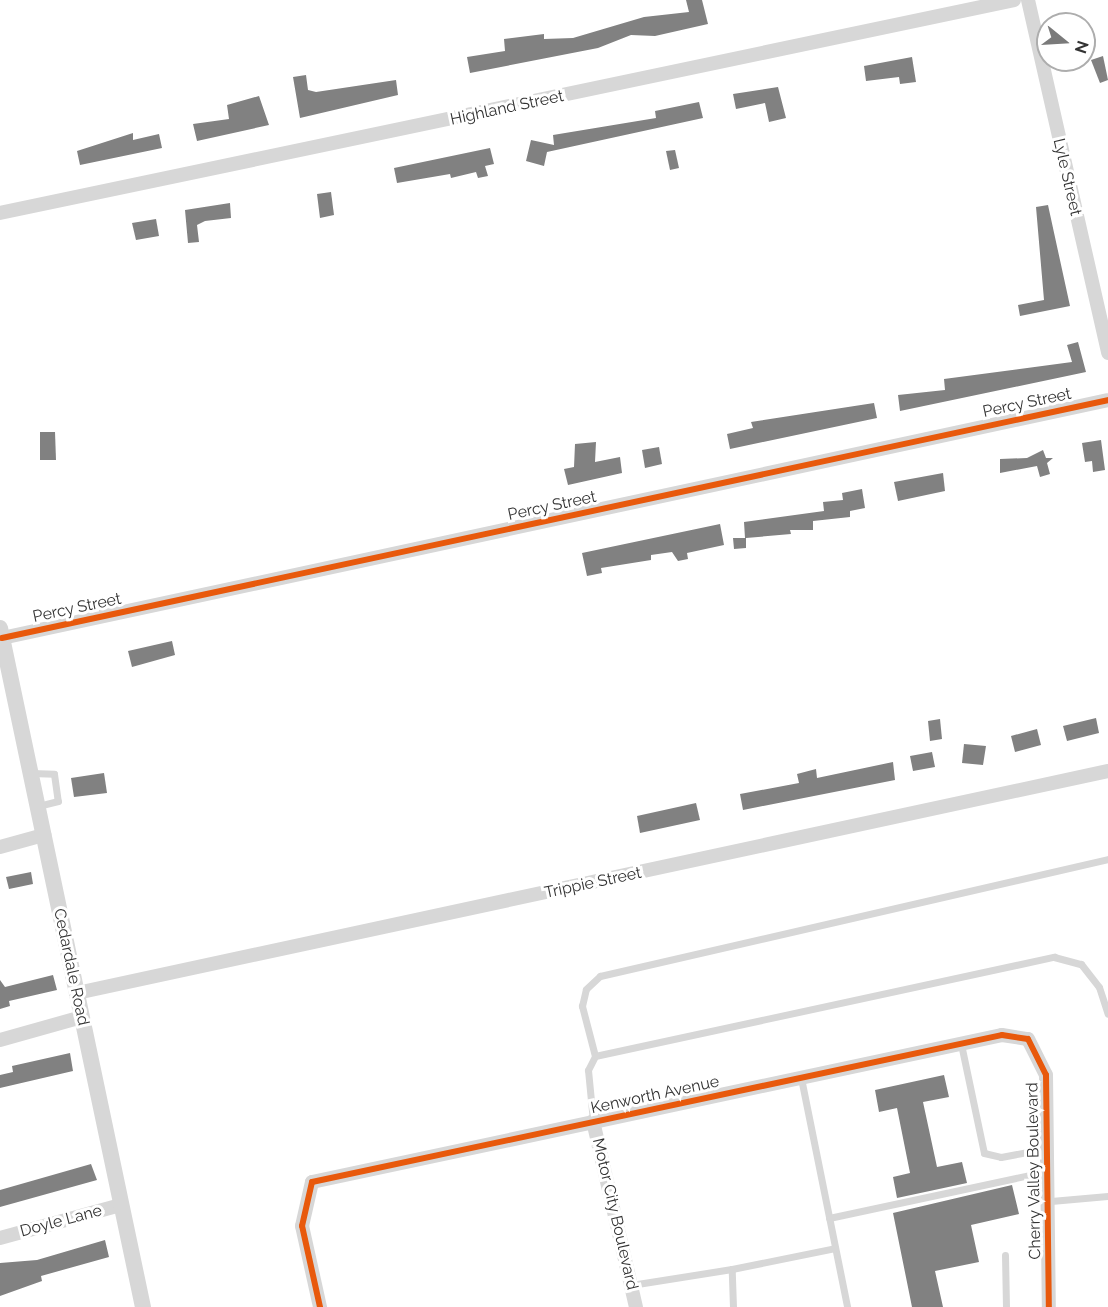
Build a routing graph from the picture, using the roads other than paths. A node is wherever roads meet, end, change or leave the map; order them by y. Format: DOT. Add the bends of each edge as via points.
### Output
graph roads {
  1 [pos="1014,0"];
  2 [pos="1028,0"];
  3 [pos="0,213"];
  4 [pos="1108,353"];
  5 [pos="1108,400"];
  6 [pos="1,633"];
  7 [pos="1108,771"];
  8 [pos="44,835"];
  9 [pos="0,847"];
  10 [pos="1108,859"];
  11 [pos="77,993"];
  12 [pos="1108,1014"];
  13 [pos="82,1017"];
  14 [pos="1028,1039"];
  15 [pos="0,1040"];
  16 [pos="961,1044"];
  17 [pos="595,1056"];
  18 [pos="801,1078"];
  19 [pos="593,1121"];
  20 [pos="1049,1148"];
  21 [pos="1049,1172"];
  22 [pos="1108,1196"];
  23 [pos="1051,1201"];
  24 [pos="121,1205"];
  25 [pos="829,1218"];
  26 [pos="0,1238"];
  27 [pos="835,1248"];
  28 [pos="1005,1255"];
  29 [pos="732,1269"];
  30 [pos="631,1284"];
  31 [pos="143,1307"];
  32 [pos="320,1307"];
  33 [pos="636,1307"];
  34 [pos="733,1307"];
  35 [pos="847,1307"];
  36 [pos="1006,1307"];
  37 [pos="1049,1307"];
  1 -- 3 [label="street, Highland Street"];
  2 -- 4 [label="street, Lyle Street"];
  5 -- 6 [label="street, Percy Street"];
  6 -- 8 [label="street, Cedardale Road"];
  7 -- 11 [label="street, Trippie Street"];
  8 -- 9 [label="street"];
  8 -- 11 [label="street, Cedardale Road"];
  10 -- 17 [label="lane" via="600,976 586,989 582,1006"];
  11 -- 13 [label="street, Cedardale Road"];
  12 -- 17 [label="lane" via="1099,987 1081,964 1054,957"];
  13 -- 15 [label="street"];
  13 -- 24 [label="street, Cedardale Road"];
  14 -- 16 [label="street, Kenworth Avenue" via="1002,1035"];
  14 -- 20 [label="street, Cherry Valley Boulevard" via="1046,1075"];
  16 -- 18 [label="street, Kenworth Avenue"];
  16 -- 20 [label="lane" via="984,1153 1001,1157"];
  17 -- 19 [label="lane" via="588,1070"];
  18 -- 19 [label="street, Kenworth Avenue"];
  18 -- 25 [label="lane"];
  19 -- 30 [label="street, Motor City Boulevard"];
  19 -- 32 [label="street, Kenworth Avenue" via="312,1182 302,1226"];
  20 -- 21 [label="street, Cherry Valley Boulevard"];
  21 -- 23 [label="street, Cherry Valley Boulevard"];
  21 -- 25 [label="lane"];
  22 -- 23 [label="lane"];
  23 -- 37 [label="street, Cherry Valley Boulevard"];
  24 -- 26 [label="street, Doyle Lane"];
  24 -- 31 [label="street, Cedardale Road"];
  25 -- 27 [label="lane"];
  27 -- 29 [label="lane"];
  27 -- 35 [label="lane"];
  28 -- 36 [label="lane"];
  29 -- 30 [label="lane"];
  29 -- 34 [label="lane"];
  30 -- 33 [label="street, Motor City Boulevard"];
}
